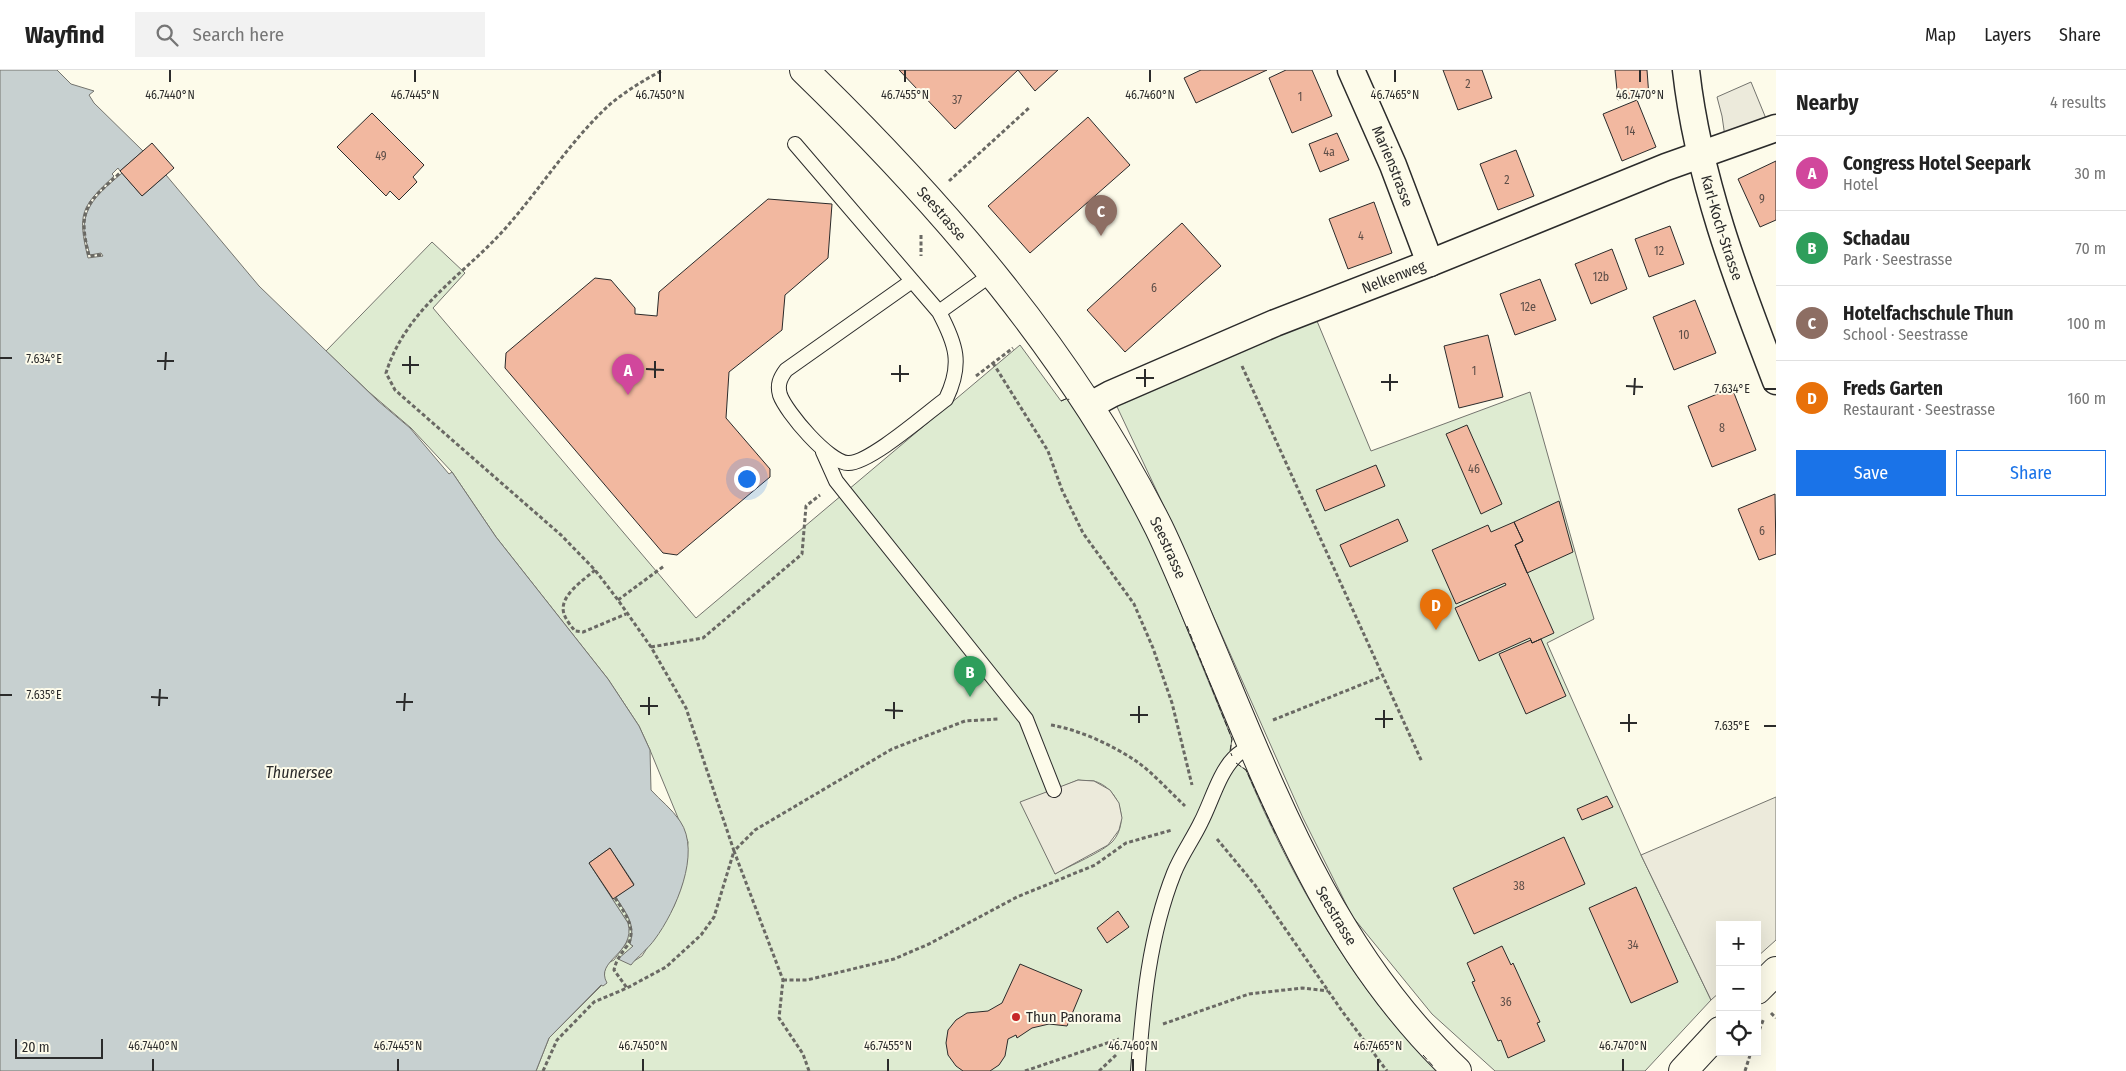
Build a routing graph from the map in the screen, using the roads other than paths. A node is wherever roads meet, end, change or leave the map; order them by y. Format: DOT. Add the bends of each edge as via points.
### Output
graph roads {
  1 [pos="804,70"];
  2 [pos="1351,70"];
  3 [pos="1686,70"];
  4 [pos="1776,128"];
  5 [pos="795,144"];
  6 [pos="1701,156"];
  7 [pos="1430,263"];
  8 [pos="992,274"];
  9 [pos="912,281"];
  10 [pos="939,312"];
  11 [pos="1776,381"];
  12 [pos="1090,406"];
  13 [pos="823,451"];
  14 [pos="1253,744"];
  15 [pos="1054,790"];
  16 [pos="1776,971"];
  17 [pos="1762,999"];
  18 [pos="1716,1035"];
  19 [pos="1138,1071"];
  20 [pos="1457,1071"];
  21 [pos="1683,1071"];
  1 -- 8 [label="street, Seestrasse" via="894,159"];
  2 -- 7 [label="street, Marienstrasse"];
  3 -- 6 [label="street, Karl-Koch-Strasse"];
  4 -- 6 [label="street"];
  5 -- 9 [label="lane"];
  6 -- 7 [label="street, Nelkenweg" via="1666,167"];
  6 -- 11 [label="street, Karl-Koch-Strasse" via="1719,225"];
  7 -- 12 [label="street, Nelkenweg" via="1275,323"];
  8 -- 10 [label="lane"];
  8 -- 12 [label="street, Seestrasse" via="1036,329"];
  9 -- 10 [label="lane"];
  9 -- 13 [label="lane" via="786,370 780,378 784,404"];
  10 -- 13 [label="lane" via="953,339 955,359 952,385 946,399 867,458 848,463 835,460"];
  12 -- 14 [label="street, Seestrasse" via="1159,528"];
  13 -- 15 [label="lane" via="836,481 1026,719"];
  14 -- 19 [label="lane" via="1233,758 1212,793 1202,822 1174,872 1146,983"];
  14 -- 20 [label="street, Seestrasse" via="1297,846 1361,958 1409,1020"];
  16 -- 17 [label="street"];
  18 -- 21 [label="street"];
}
